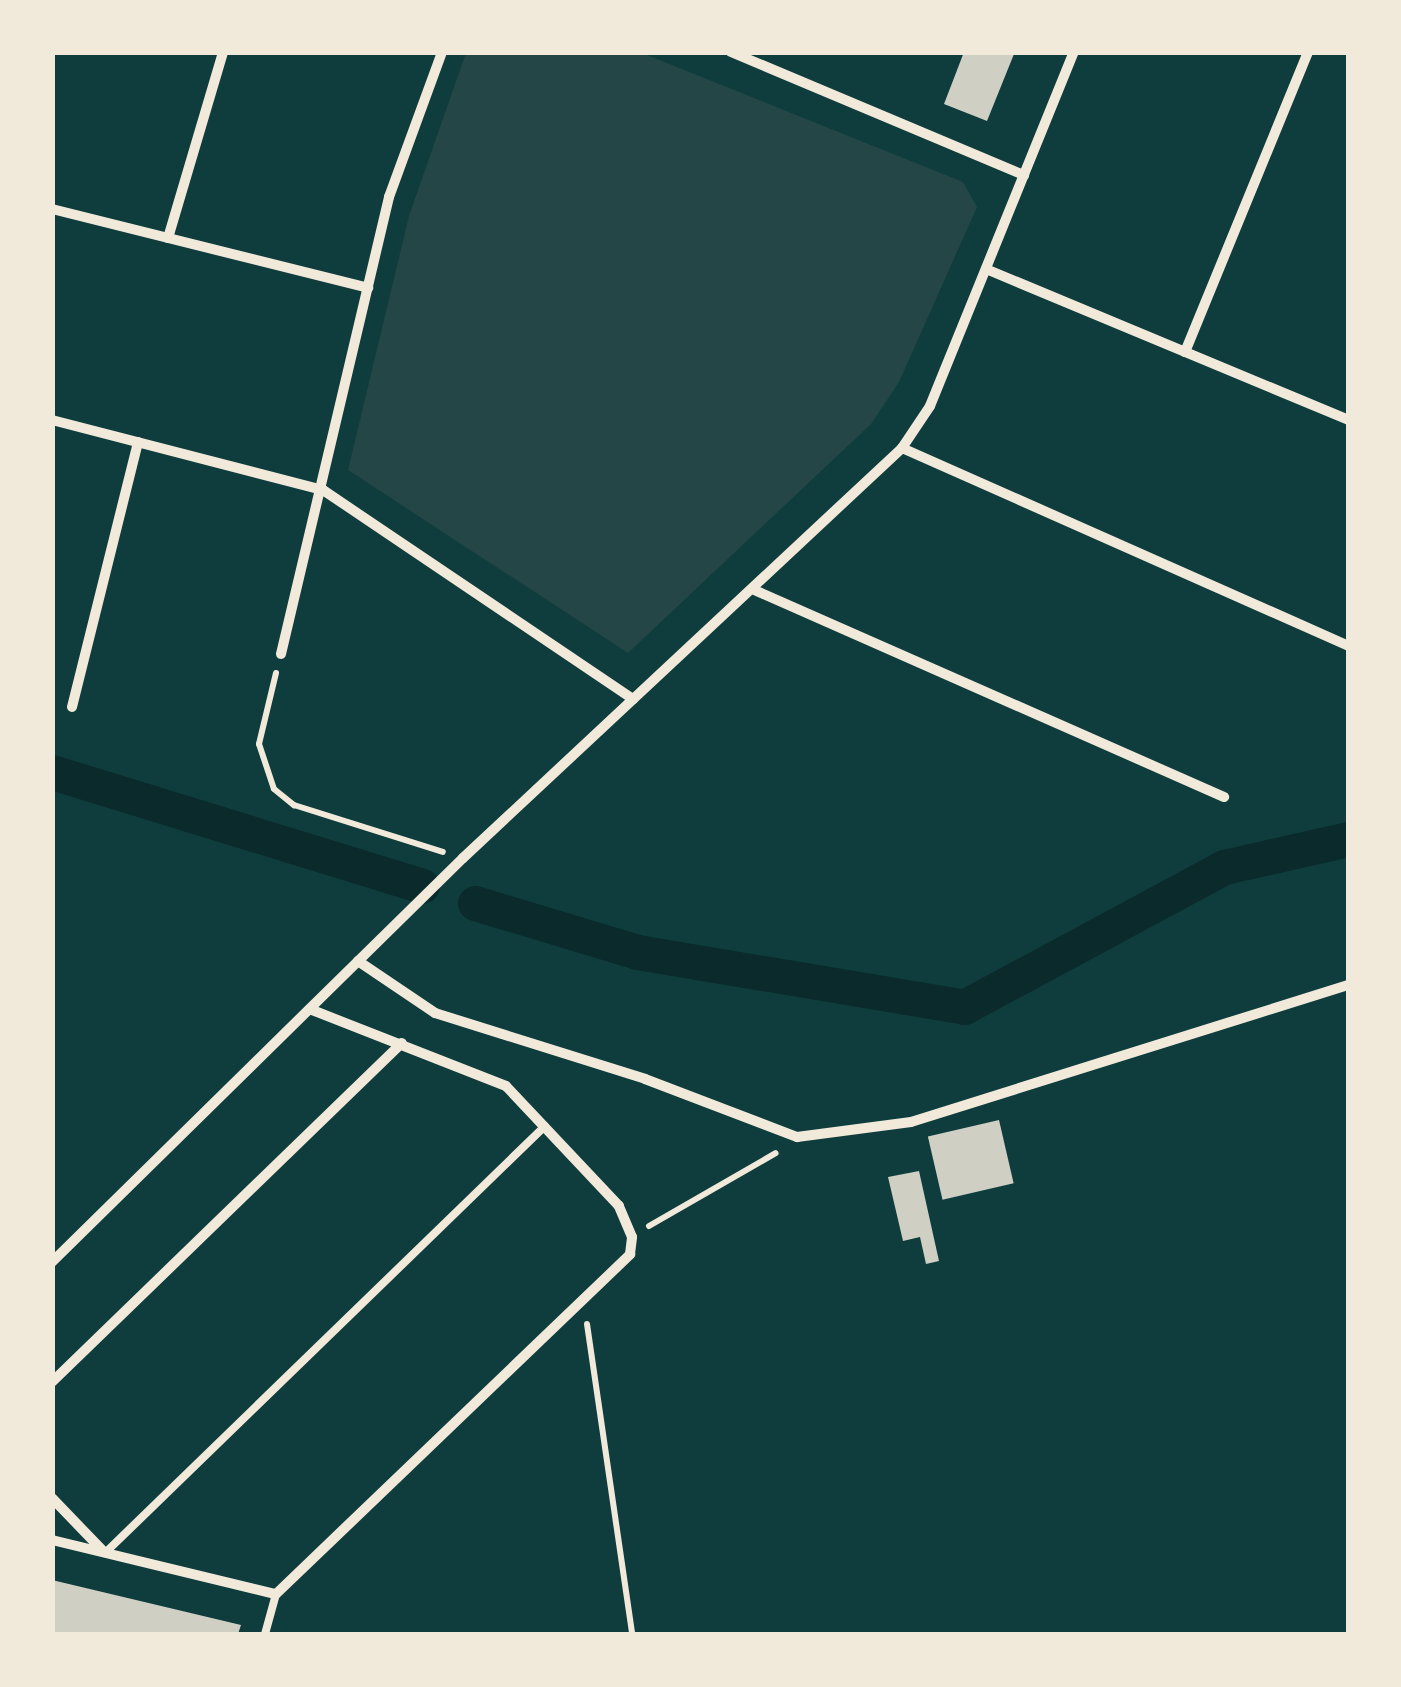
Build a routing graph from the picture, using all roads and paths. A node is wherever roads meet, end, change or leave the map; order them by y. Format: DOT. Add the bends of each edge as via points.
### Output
graph roads {
  1 [pos="223,52"];
  2 [pos="442,52"];
  3 [pos="731,52"];
  4 [pos="1074,52"];
  5 [pos="1308,52"];
  6 [pos="1024,176"];
  7 [pos="52,209"];
  8 [pos="168,238"];
  9 [pos="986,269"];
  10 [pos="368,288"];
  11 [pos="1185,352"];
  12 [pos="52,420"];
  13 [pos="1348,420"];
  14 [pos="138,442"];
  15 [pos="902,448"];
  16 [pos="323,490"];
  17 [pos="752,589"];
  18 [pos="1348,646"];
  19 [pos="280,654"];
  20 [pos="633,699"];
  21 [pos="72,708"];
  22 [pos="1224,797"];
  23 [pos="463,858"];
  24 [pos="358,960"];
  25 [pos="1348,985"];
  26 [pos="310,1009"];
  27 [pos="402,1043"];
  28 [pos="545,1126"];
  29 [pos="798,1137"];
  30 [pos="632,1236"];
  31 [pos="52,1262"];
  32 [pos="584,1302"];
  33 [pos="52,1382"];
  34 [pos="52,1498"];
  35 [pos="52,1540"];
  36 [pos="105,1553"];
  37 [pos="276,1594"];
  38 [pos="265,1634"];
  39 [pos="632,1634"];
  1 -- 8 [label="street"];
  2 -- 10 [label="street" via="389,198"];
  3 -- 6 [label="street"];
  4 -- 6 [label="street"];
  5 -- 11 [label="street"];
  6 -- 9 [label="street"];
  7 -- 8 [label="street"];
  8 -- 10 [label="street"];
  9 -- 11 [label="street"];
  9 -- 15 [label="street" via="930,406"];
  10 -- 16 [label="street"];
  11 -- 13 [label="street"];
  12 -- 14 [label="street"];
  14 -- 16 [label="street"];
  14 -- 21 [label="street"];
  15 -- 17 [label="street"];
  15 -- 18 [label="street"];
  16 -- 19 [label="street"];
  16 -- 20 [label="street"];
  17 -- 20 [label="street"];
  17 -- 22 [label="street"];
  19 -- 23 [label="path" via="259,744 274,789 294,805"];
  20 -- 23 [label="street"];
  23 -- 24 [label="street"];
  24 -- 26 [label="street"];
  24 -- 29 [label="street" via="435,1013 644,1079"];
  25 -- 29 [label="street" via="911,1122"];
  26 -- 27 [label="street"];
  26 -- 31 [label="street"];
  27 -- 28 [label="street" via="482,1072"];
  27 -- 33 [label="street"];
  28 -- 30 [label="street" via="619,1206"];
  28 -- 36 [label="lane"];
  29 -- 30 [label="path" via="746,1176"];
  30 -- 32 [label="street" via="621,1266"];
  32 -- 37 [label="street"];
  32 -- 39 [label="path"];
  34 -- 36 [label="street"];
  35 -- 36 [label="street"];
  36 -- 37 [label="street"];
  37 -- 38 [label="lane"];
}
